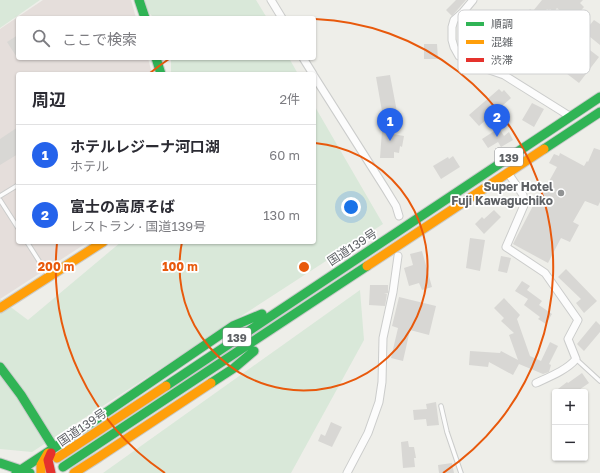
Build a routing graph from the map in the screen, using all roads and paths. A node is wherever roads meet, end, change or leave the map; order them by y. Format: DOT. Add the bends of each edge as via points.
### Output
graph roads {
  1 [pos="139,0"];
  2 [pos="271,0"];
  3 [pos="473,0"];
  4 [pos="465,10"];
  5 [pos="144,16"];
  6 [pos="281,16"];
  7 [pos="458,16"];
  8 [pos="458,54"];
  9 [pos="157,60"];
  10 [pos="304,60"];
  11 [pos="160,72"];
  12 [pos="311,72"];
  13 [pos="501,74"];
  14 [pos="316,80"];
  15 [pos="600,97"];
  16 [pos="600,112"];
  17 [pos="571,117"];
  18 [pos="508,173"];
  19 [pos="16,186"];
  20 [pos="0,196"];
  21 [pos="0,200"];
  22 [pos="399,216"];
  23 [pos="16,225"];
  24 [pos="28,244"];
  25 [pos="100,244"];
  26 [pos="398,256"];
  27 [pos="49,276"];
  28 [pos="291,302"];
  29 [pos="0,308"];
  30 [pos="298,314"];
  31 [pos="576,359"];
  32 [pos="0,367"];
  33 [pos="600,381"];
  34 [pos="536,383"];
  35 [pos="441,406"];
  36 [pos="54,448"];
  37 [pos="99,457"];
  38 [pos="57,458"];
  39 [pos="0,463"];
  40 [pos="64,468"];
  41 [pos="22,472"];
  42 [pos="40,473"];
  43 [pos="51,473"];
  44 [pos="74,473"];
  45 [pos="90,473"];
  46 [pos="347,473"];
  47 [pos="461,473"];
  1 -- 5 [label="main road"];
  2 -- 6 [label="street"];
  3 -- 4 [label="street"];
  7 -- 8 [label="street" via="452,27 452,40"];
  9 -- 11 [label="main road"];
  10 -- 12 [label="street"];
  13 -- 17 [label="street"];
  14 -- 22 [label="street" via="396,206"];
  15 -- 17 [label="main road, 国道139号 / 139"];
  16 -- 18 [label="main road, 国道139号 / 139"];
  17 -- 28 [label="main road, 国道139号 / 139"];
  18 -- 30 [label="main road, 国道139号 / 139"];
  18 -- 31 [label="street" via="523,195 525,203 506,247 545,273 578,320 568,339"];
  19 -- 20 [label="lane"];
  21 -- 23 [label="lane"];
  24 -- 27 [label="lane"];
  25 -- 27 [label="main road"];
  26 -- 46 [label="street" via="383,338 379,402 368,434"];
  27 -- 29 [label="main road"];
  28 -- 36 [label="main road" via="233,326"];
  28 -- 38 [label="main road, 国道139号 / 139"];
  30 -- 37 [label="main road" via="234,368"];
  30 -- 40 [label="main road, 国道139号 / 139"];
  31 -- 33 [label="lane"];
  31 -- 34 [label="street"];
  32 -- 36 [label="main road"];
  35 -- 47 [label="lane"];
  36 -- 41 [label="main road"];
  36 -- 42 [label="main road" via="44,458"];
  36 -- 43 [label="main road" via="48,460"];
  37 -- 44 [label="main road"];
  37 -- 45 [label="main road"];
  39 -- 41 [label="main road"];
}
